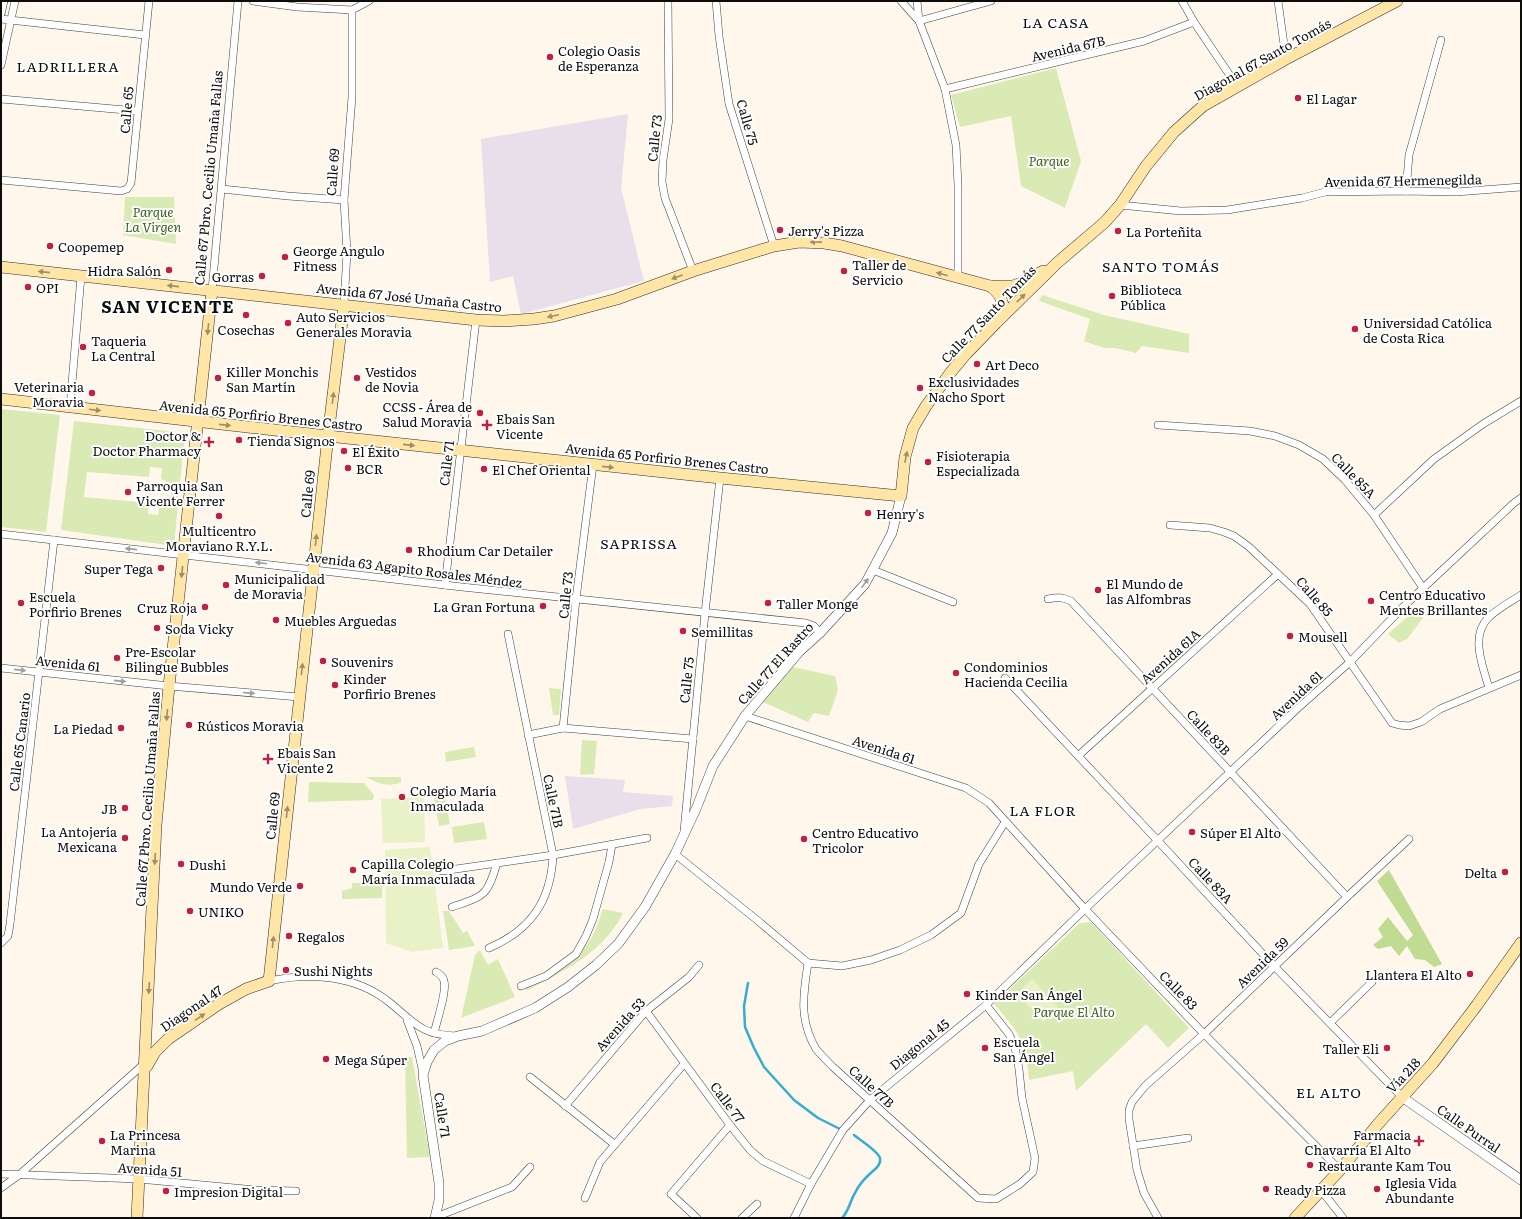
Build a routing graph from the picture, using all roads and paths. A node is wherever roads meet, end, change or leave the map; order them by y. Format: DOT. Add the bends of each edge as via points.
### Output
graph roads {
  1 [pos="4,1"];
  2 [pos="15,1"];
  3 [pos="149,1"];
  4 [pos="238,1"];
  5 [pos="254,1"];
  6 [pos="369,1"];
  7 [pos="668,1"];
  8 [pos="716,1"];
  9 [pos="901,1"];
  10 [pos="917,1"];
  11 [pos="991,1"];
  12 [pos="1182,1"];
  13 [pos="1278,1"];
  14 [pos="1398,1"];
  15 [pos="352,10"];
  16 [pos="1,14"];
  17 [pos="1,19"];
  18 [pos="10,20"];
  19 [pos="919,21"];
  20 [pos="1194,22"];
  21 [pos="145,35"];
  22 [pos="1441,40"];
  23 [pos="1286,59"];
  24 [pos="1,66"];
  25 [pos="1236,86"];
  26 [pos="945,89"];
  27 [pos="1,100"];
  28 [pos="137,111"];
  29 [pos="1,180"];
  30 [pos="1521,188"];
  31 [pos="222,189"];
  32 [pos="1406,191"];
  33 [pos="344,200"];
  34 [pos="1120,205"];
  35 [pos="774,246"];
  36 [pos="1057,263"];
  37 [pos="1,267"];
  38 [pos="693,271"];
  39 [pos="81,276"];
  40 [pos="958,278"];
  41 [pos="990,286"];
  42 [pos="212,290"];
  43 [pos="344,305"];
  44 [pos="476,320"];
  45 [pos="996,322"];
  46 [pos="1,399"];
  47 [pos="1521,401"];
  48 [pos="70,407"];
  49 [pos="198,422"];
  50 [pos="1158,425"];
  51 [pos="328,436"];
  52 [pos="460,451"];
  53 [pos="592,465"];
  54 [pos="720,478"];
  55 [pos="901,496"];
  56 [pos="1521,498"];
  57 [pos="1374,515"];
  58 [pos="1170,525"];
  59 [pos="1,534"];
  60 [pos="54,540"];
  61 [pos="183,554"];
  62 [pos="313,570"];
  63 [pos="873,570"];
  64 [pos="1278,574"];
  65 [pos="445,585"];
  66 [pos="1423,588"];
  67 [pos="1521,595"];
  68 [pos="576,599"];
  69 [pos="1048,599"];
  70 [pos="953,602"];
  71 [pos="705,613"];
  72 [pos="820,633"];
  73 [pos="508,634"];
  74 [pos="1350,662"];
  75 [pos="1,668"];
  76 [pos="39,672"];
  77 [pos="1521,675"];
  78 [pos="1005,678"];
  79 [pos="169,686"];
  80 [pos="1152,688"];
  81 [pos="1488,688"];
  82 [pos="299,697"];
  83 [pos="745,716"];
  84 [pos="563,728"];
  85 [pos="528,735"];
  86 [pos="693,739"];
  87 [pos="1078,756"];
  88 [pos="1230,773"];
  89 [pos="1005,822"];
  90 [pos="684,837"];
  91 [pos="647,838"];
  92 [pos="1409,839"];
  93 [pos="1158,841"];
  94 [pos="612,845"];
  95 [pos="675,854"];
  96 [pos="553,855"];
  97 [pos="497,863"];
  98 [pos="442,871"];
  99 [pos="1346,897"];
  100 [pos="452,907"];
  101 [pos="1085,909"];
  102 [pos="1,943"];
  103 [pos="1521,943"];
  104 [pos="489,948"];
  105 [pos="808,964"];
  106 [pos="699,965"];
  107 [pos="1275,967"];
  108 [pos="436,972"];
  109 [pos="269,980"];
  110 [pos="1372,982"];
  111 [pos="521,986"];
  112 [pos="986,1005"];
  113 [pos="646,1011"];
  114 [pos="406,1018"];
  115 [pos="1330,1023"];
  116 [pos="147,1028"];
  117 [pos="434,1033"];
  118 [pos="1204,1034"];
  119 [pos="458,1036"];
  120 [pos="168,1039"];
  121 [pos="145,1062"];
  122 [pos="684,1064"];
  123 [pos="144,1076"];
  124 [pos="423,1076"];
  125 [pos="530,1076"];
  126 [pos="1402,1097"];
  127 [pos="870,1100"];
  128 [pos="565,1106"];
  129 [pos="730,1125"];
  130 [pos="1188,1138"];
  131 [pos="614,1144"];
  132 [pos="1133,1146"];
  133 [pos="530,1167"];
  134 [pos="1340,1170"];
  135 [pos="1,1174"];
  136 [pos="19,1175"];
  137 [pos="139,1179"];
  138 [pos="1521,1180"];
  139 [pos="811,1184"];
  140 [pos="1,1188"];
  141 [pos="1321,1190"];
  142 [pos="296,1191"];
  143 [pos="585,1198"];
  144 [pos="757,1204"];
  145 [pos="1154,1217"];
  146 [pos="137,1218"];
  147 [pos="436,1218"];
  148 [pos="697,1218"];
  149 [pos="742,1218"];
  150 [pos="794,1218"];
  151 [pos="1295,1218"];
  152 [pos="1343,1218"];
  1 -- 16 [label="street"];
  2 -- 18 [label="street"];
  3 -- 21 [label="street, Calle 65"];
  4 -- 31 [label="street, Calle 67 Pbro. Cecilio Umaña Fallas"];
  5 -- 15 [label="street" via="297,7"];
  6 -- 15 [label="street"];
  7 -- 38 [label="street, Calle 73" via="669,119 662,182 665,198"];
  8 -- 35 [label="street, Calle 75" via="729,104"];
  9 -- 19 [label="street"];
  10 -- 19 [label="street"];
  11 -- 19 [label="street"];
  12 -- 20 [label="street"];
  13 -- 23 [label="street"];
  14 -- 23 [label="main road, Diagonal 67 Santo Tomás"];
  15 -- 33 [label="street, Calle 69" via="352,97"];
  17 -- 18 [label="street"];
  18 -- 21 [label="street"];
  18 -- 24 [label="street"];
  19 -- 26 [label="street"];
  20 -- 25 [label="street"];
  20 -- 26 [label="street, Avenida 67B" via="1144,41"];
  21 -- 28 [label="street, Calle 65"];
  22 -- 32 [label="street" via="1409,155"];
  23 -- 25 [label="main road, Diagonal 67 Santo Tomás"];
  25 -- 34 [label="main road, Diagonal 67 Santo Tomás" via="1203,106 1174,132 1146,166"];
  26 -- 40 [label="street" via="956,145"];
  27 -- 28 [label="street"];
  28 -- 29 [label="street, Calle 65" via="131,183 127,189 121,191"];
  30 -- 32 [label="street, Avenida 67 Hermenegilda" via="1456,192"];
  31 -- 33 [label="street"];
  31 -- 42 [label="street, Calle 67 Pbro. Cecilio Umaña Fallas"];
  32 -- 34 [label="street, Avenida 67 Hermenegilda" via="1325,192 1227,210 1181,211"];
  33 -- 43 [label="street, Calle 69" via="347,252"];
  34 -- 36 [label="main road, Diagonal 67 Santo Tomás" via="1105,222"];
  35 -- 38 [label="main road, Avenida 67 José Umaña Castro"];
  40 -- 35 [label="main road, Avenida 67 José Umaña Castro, one-way" via="824,242"];
  36 -- 41 [label="main road, Avenida 67 José Umaña Castro" via="1017,285"];
  45 -- 36 [label="main road, Calle 77 Santo Tomás, one-way"];
  39 -- 37 [label="main road, Avenida 67 José Umaña Castro, one-way"];
  38 -- 44 [label="main road, Avenida 67 José Umaña Castro, one-way" via="617,299 554,316 504,322"];
  42 -- 39 [label="main road, Avenida 67 José Umaña Castro, one-way"];
  39 -- 48 [label="street"];
  40 -- 41 [label="main road, Avenida 67 José Umaña Castro"];
  41 -- 45 [label="main road" via="998,292 1003,303 1001,316"];
  42 -- 43 [label="main road, Avenida 67 José Umaña Castro"];
  42 -- 49 [label="main road, Calle 67 Pbro. Cecilio Umaña Fallas, one-way"];
  43 -- 44 [label="main road, Avenida 67 José Umaña Castro"];
  51 -- 43 [label="main road, Calle 69, one-way"];
  44 -- 52 [label="street, Calle 71"];
  55 -- 45 [label="main road, Calle 77 Santo Tomás, one-way" via="905,457 913,428 951,372"];
  46 -- 48 [label="main road, Avenida 65 Porfirio Brenes Castro"];
  47 -- 57 [label="street" via="1434,459"];
  48 -- 49 [label="main road, Avenida 65 Porfirio Brenes Castro, one-way"];
  49 -- 51 [label="main road, Avenida 65 Porfirio Brenes Castro, one-way"];
  49 -- 61 [label="main road, Calle 67 Pbro. Cecilio Umaña Fallas"];
  50 -- 57 [label="street, Calle 85A" via="1250,431 1275,436 1299,445 1323,459 1340,474"];
  51 -- 52 [label="main road, Avenida 65 Porfirio Brenes Castro, one-way"];
  62 -- 51 [label="main road, Calle 69, one-way"];
  52 -- 53 [label="main road, Avenida 65 Porfirio Brenes Castro"];
  52 -- 65 [label="street, Calle 71"];
  53 -- 54 [label="main road, Avenida 65 Porfirio Brenes Castro, one-way"];
  53 -- 68 [label="street, Calle 73"];
  54 -- 55 [label="main road, Avenida 65 Porfirio Brenes Castro"];
  54 -- 71 [label="street, Calle 75"];
  55 -- 63 [label="street, Calle 77 El Rastro" via="892,533"];
  56 -- 66 [label="street, Avenida 61"];
  57 -- 66 [label="street, Calle 85A"];
  58 -- 64 [label="street, Calle 85" via="1210,528 1234,536"];
  59 -- 60 [label="street, Avenida 63 Agapito Rosales Méndez"];
  61 -- 60 [label="street, Avenida 63 Agapito Rosales Méndez, one-way"];
  60 -- 76 [label="street, Calle 65 Canario"];
  62 -- 61 [label="street, Avenida 63 Agapito Rosales Méndez, one-way"];
  61 -- 79 [label="main road, Calle 67 Pbro. Cecilio Umaña Fallas, one-way"];
  62 -- 65 [label="street, Avenida 63 Agapito Rosales Méndez"];
  82 -- 62 [label="main road, Calle 69, one-way"];
  63 -- 70 [label="street"];
  72 -- 63 [label="street, Calle 77 El Rastro, one-way" via="865,584"];
  64 -- 74 [label="street, Calle 85" via="1310,604"];
  64 -- 80 [label="street, Avenida 61A"];
  65 -- 68 [label="street, Avenida 63 Agapito Rosales Méndez"];
  66 -- 74 [label="street, Avenida 61"];
  67 -- 81 [label="street" via="1486,619 1481,630 1481,659"];
  68 -- 71 [label="street, Avenida 63 Agapito Rosales Méndez"];
  68 -- 84 [label="street, Calle 73"];
  69 -- 80 [label="street, Calle 83B" via="1056,597 1070,601"];
  71 -- 72 [label="street, Avenida 63 Agapito Rosales Méndez" via="806,623 814,626"];
  71 -- 86 [label="street, Calle 75"];
  72 -- 83 [label="street, Calle 77 El Rastro" via="799,652"];
  73 -- 85 [label="street, Calle 71B"];
  74 -- 81 [label="street, Calle 85" via="1392,723 1399,725 1409,726 1421,722 1440,709"];
  74 -- 88 [label="street, Avenida 61"];
  75 -- 76 [label="street, Avenida 61, one-way"];
  76 -- 79 [label="street, Avenida 61, one-way"];
  76 -- 102 [label="street, Calle 65 Canario" via="10,924 8,936"];
  77 -- 81 [label="street"];
  78 -- 87 [label="street, Calle 83A"];
  79 -- 82 [label="street, Avenida 61, one-way"];
  79 -- 116 [label="main road, Calle 67 Pbro. Cecilio Umaña Fallas, one-way" via="156,825"];
  80 -- 87 [label="street, Avenida 61A"];
  80 -- 88 [label="street, Calle 83B"];
  109 -- 82 [label="main road, Calle 69, one-way"];
  83 -- 89 [label="street, Avenida 61" via="966,788 989,803"];
  83 -- 90 [label="street, Calle 77 El Rastro" via="714,766"];
  84 -- 85 [label="street"];
  84 -- 86 [label="street"];
  85 -- 96 [label="street, Calle 71B"];
  86 -- 90 [label="street, Calle 75"];
  87 -- 93 [label="street, Calle 83A"];
  88 -- 93 [label="street, Avenida 61"];
  88 -- 99 [label="street, Calle 83B"];
  89 -- 101 [label="street, Calle 83"];
  89 -- 105 [label="street" via="979,864 961,913 931,935 871,960 842,966"];
  90 -- 95 [label="street, Calle 77 El Rastro"];
  91 -- 94 [label="street"];
  92 -- 99 [label="street, Avenida 59"];
  93 -- 101 [label="street, Avenida 61"];
  93 -- 107 [label="street, Calle 83A"];
  94 -- 96 [label="street"];
  94 -- 111 [label="street" via="593,919 576,954 546,976"];
  95 -- 105 [label="street" via="758,920"];
  95 -- 119 [label="street, Calle 77 El Rastro" via="645,907 618,944 596,965 535,1008 482,1031"];
  96 -- 97 [label="street"];
  96 -- 104 [label="street, Calle 71B" via="549,885 536,912 516,934"];
  97 -- 98 [label="street"];
  97 -- 100 [label="street" via="485,893"];
  99 -- 107 [label="street, Avenida 59"];
  101 -- 112 [label="street, Diagonal 45"];
  101 -- 118 [label="street, Calle 83"];
  103 -- 126 [label="main road, Vía 218" via="1477,1006"];
  105 -- 127 [label="street, Calle 77B" via="803,1010 807,1032 817,1050"];
  106 -- 113 [label="street, Avenida 53" via="690,977"];
  107 -- 115 [label="street, Calle 83A"];
  107 -- 118 [label="street, Avenida 59"];
  108 -- 117 [label="street" via="442,976 445,990"];
  109 -- 114 [label="street" via="306,975 348,981 389,1002"];
  120 -- 109 [label="main road, Diagonal 47, one-way" via="219,1004"];
  110 -- 115 [label="street"];
  112 -- 127 [label="street, Diagonal 45"];
  112 -- 127 [label="street, Calle 77B" via="1009,1034 1015,1047 1022,1098 1035,1158 1033,1172 1020,1184 996,1199 978,1198"];
  113 -- 122 [label="street, Calle 77"];
  113 -- 128 [label="street, Avenida 53"];
  114 -- 117 [label="street" via="424,1030"];
  114 -- 124 [label="street, Calle 71" via="417,1046"];
  115 -- 126 [label="street, Calle 83A"];
  116 -- 120 [label="main road" via="155,1042"];
  116 -- 121 [label="main road, Calle 67 Pbro. Cecilio Umaña Fallas"];
  117 -- 119 [label="street"];
  118 -- 132 [label="street, Avenida 59" via="1145,1086 1132,1102 1129,1119"];
  118 -- 134 [label="street, Calle 83"];
  119 -- 124 [label="street, Calle 77 El Rastro" via="445,1041 434,1050 426,1062"];
  120 -- 123 [label="main road, Diagonal 47" via="154,1052"];
  121 -- 123 [label="main road, Calle 67 Pbro. Cecilio Umaña Fallas"];
  121 -- 136 [label="street"];
  122 -- 129 [label="street, Calle 77"];
  122 -- 131 [label="street"];
  123 -- 137 [label="main road, Calle 67 Pbro. Cecilio Umaña Fallas"];
  124 -- 147 [label="street, Calle 71" via="439,1178"];
  125 -- 128 [label="street"];
  126 -- 134 [label="main road, Vía 218"];
  126 -- 138 [label="street, Calle Purral"];
  127 -- 139 [label="street, Diagonal 45" via="844,1130"];
  128 -- 131 [label="street"];
  129 -- 139 [label="street, Calle 77" via="750,1150 763,1161"];
  129 -- 148 [label="street" via="671,1194"];
  130 -- 132 [label="street"];
  131 -- 143 [label="street" via="600,1162"];
  132 -- 145 [label="street" via="1137,1170"];
  133 -- 147 [label="street" via="512,1186"];
  134 -- 141 [label="main road, Vía 218"];
  135 -- 136 [label="street, Avenida 51"];
  136 -- 137 [label="street, Avenida 51"];
  136 -- 140 [label="street"];
  137 -- 142 [label="street, Avenida 51" via="256,1190"];
  137 -- 146 [label="main road, Calle 67 Pbro. Cecilio Umaña Fallas"];
  139 -- 150 [label="street, Diagonal 45"];
  141 -- 151 [label="main road, Vía 218"];
  141 -- 152 [label="street"];
  144 -- 149 [label="street"];
}
